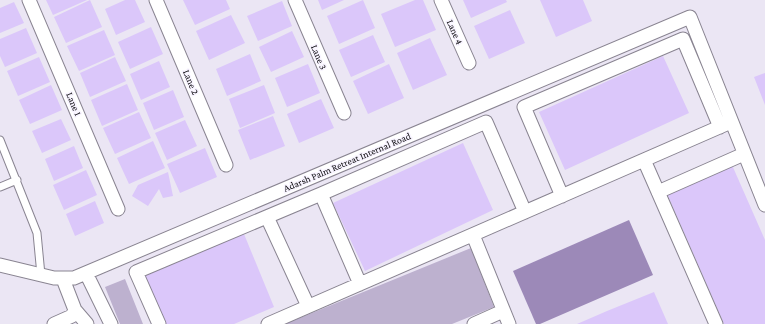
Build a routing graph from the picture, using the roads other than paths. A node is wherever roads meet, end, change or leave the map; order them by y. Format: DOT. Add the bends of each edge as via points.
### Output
graph roads {
  1 [pos="30,0"];
  2 [pos="156,0"];
  3 [pos="295,0"];
  4 [pos="441,0"];
  5 [pos="469,63"];
  6 [pos="344,113"];
  7 [pos="726,125"];
  8 [pos="0,140"];
  9 [pos="744,154"];
  10 [pos="644,160"];
  11 [pos="226,165"];
  12 [pos="17,180"];
  13 [pos="0,188"];
  14 [pos="658,192"];
  15 [pos="321,194"];
  16 [pos="562,196"];
  17 [pos="765,205"];
  18 [pos="118,209"];
  19 [pos="525,212"];
  20 [pos="267,216"];
  21 [pos="473,235"];
  22 [pos="0,265"];
  23 [pos="86,273"];
  24 [pos="40,275"];
  25 [pos="63,279"];
  26 [pos="360,284"];
  27 [pos="308,306"];
  28 [pos="75,310"];
  29 [pos="503,311"];
  30 [pos="54,324"];
  31 [pos="87,324"];
  32 [pos="111,324"];
  33 [pos="159,324"];
  34 [pos="268,324"];
  35 [pos="474,324"];
  36 [pos="509,324"];
  37 [pos="716,324"];
  1 -- 18 [label="street, Lane 1"];
  2 -- 11 [label="street, Lane 2"];
  3 -- 6 [label="street, Lane 3"];
  4 -- 5 [label="street, Lane 4"];
  7 -- 9 [label="street"];
  7 -- 10 [label="street"];
  7 -- 16 [label="street" via="683,39 524,107"];
  7 -- 23 [label="street, Adarsh Palm Retreat Internal Road" via="690,17"];
  8 -- 12 [label="lane"];
  9 -- 14 [label="street"];
  9 -- 17 [label="street"];
  10 -- 14 [label="street"];
  10 -- 16 [label="street"];
  12 -- 13 [label="lane"];
  12 -- 24 [label="lane" via="37,233"];
  14 -- 37 [label="street"];
  15 -- 19 [label="street" via="486,122"];
  15 -- 20 [label="street"];
  15 -- 26 [label="street"];
  16 -- 19 [label="street"];
  19 -- 21 [label="street"];
  20 -- 27 [label="street"];
  20 -- 33 [label="street" via="136,272"];
  21 -- 26 [label="street"];
  21 -- 29 [label="street"];
  22 -- 24 [label="street, Adarsh Palm Retreat Internal Road"];
  23 -- 25 [label="street, Adarsh Palm Retreat Internal Road"];
  23 -- 32 [label="street"];
  24 -- 25 [label="street, Adarsh Palm Retreat Internal Road"];
  25 -- 28 [label="street"];
  26 -- 27 [label="street"];
  27 -- 34 [label="street"];
  28 -- 30 [label="street" via="72,316"];
  28 -- 31 [label="street"];
  29 -- 35 [label="street"];
  29 -- 36 [label="street"];
}
